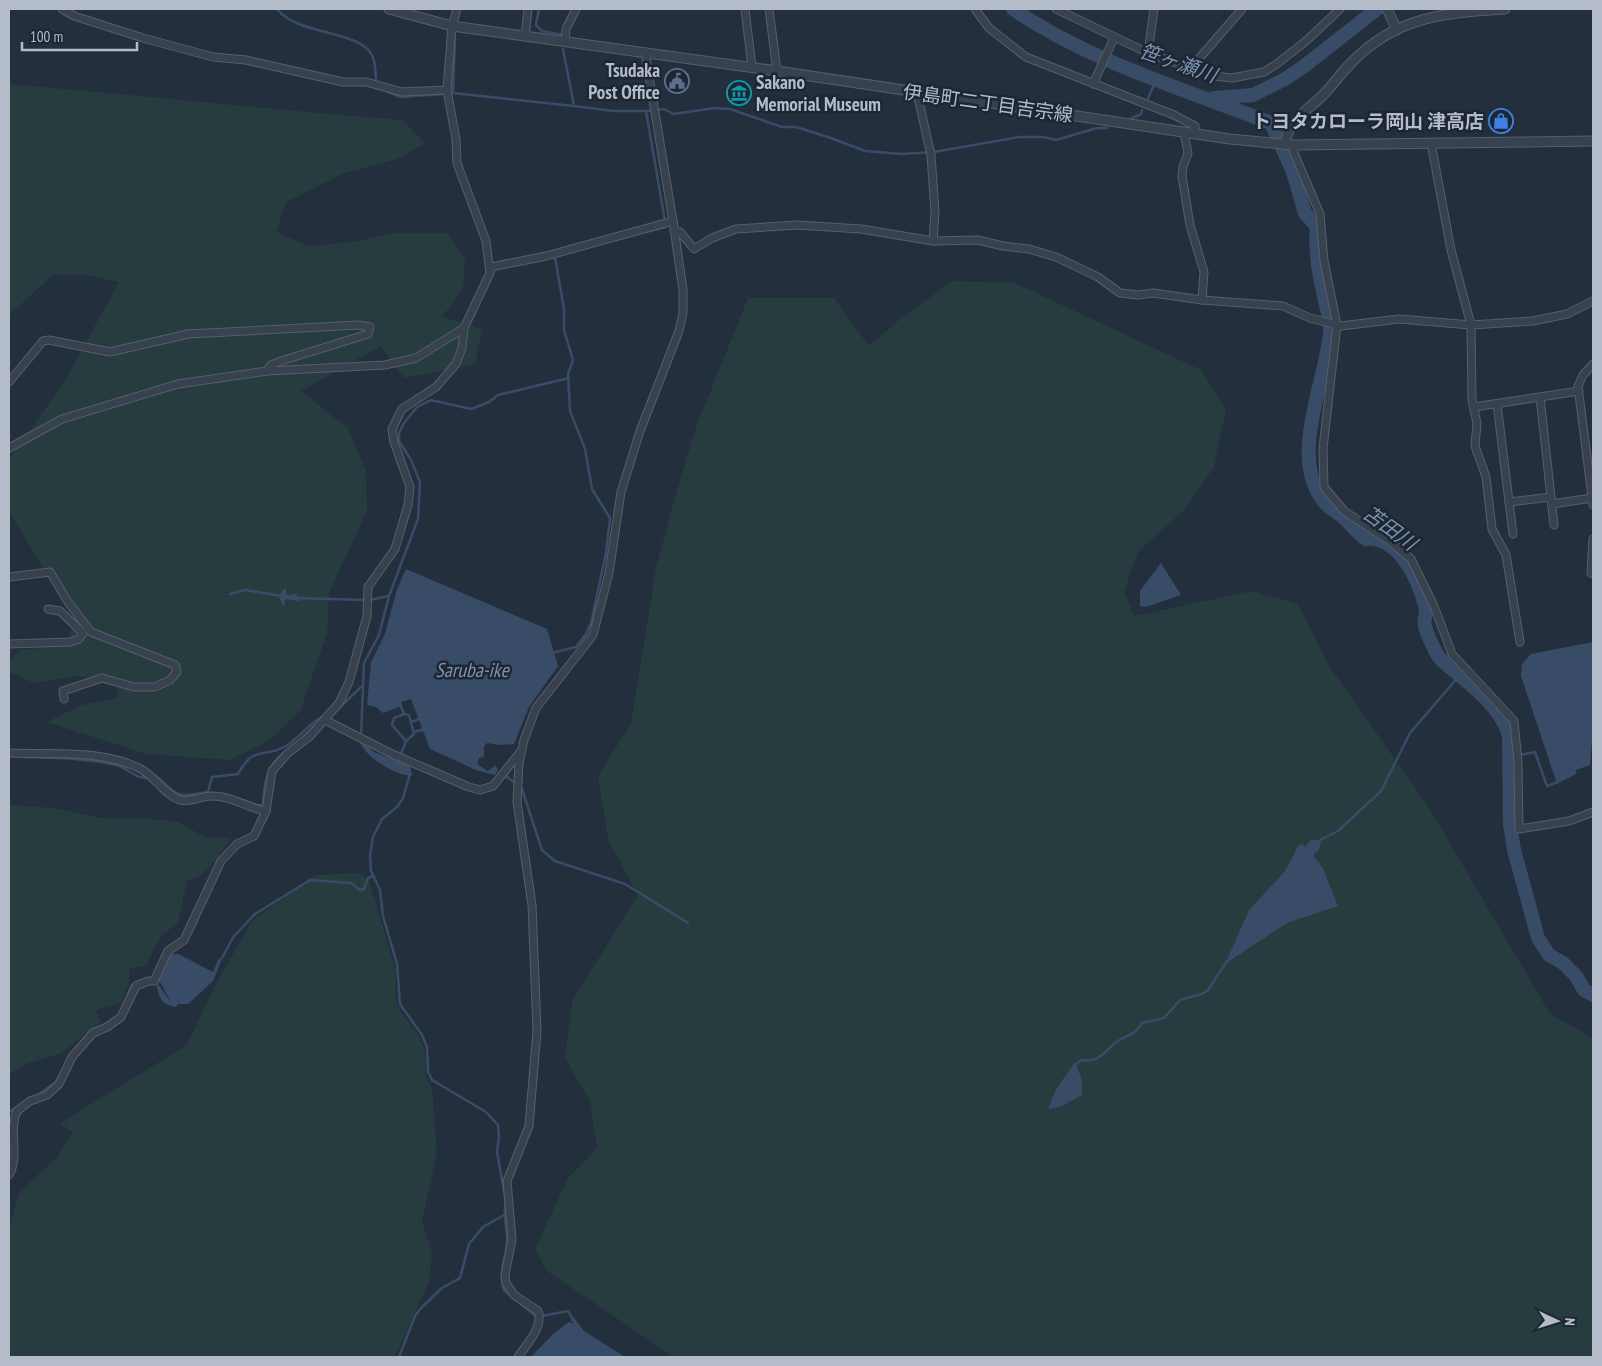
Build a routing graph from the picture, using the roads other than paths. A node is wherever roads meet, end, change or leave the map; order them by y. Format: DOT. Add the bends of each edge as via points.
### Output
graph roads {
  1 [pos="62,9"];
  2 [pos="389,9"];
  3 [pos="457,9"];
  4 [pos="528,9"];
  5 [pos="576,9"];
  6 [pos="745,9"];
  7 [pos="769,9"];
  8 [pos="975,9"];
  9 [pos="1056,9"];
  10 [pos="1154,9"];
  11 [pos="1242,9"];
  12 [pos="1340,9"];
  13 [pos="1387,9"];
  14 [pos="1505,9"];
  15 [pos="452,26"];
  16 [pos="1395,26"];
  17 [pos="525,37"];
  18 [pos="1113,40"];
  19 [pos="565,42"];
  20 [pos="645,52"];
  21 [pos="1148,53"];
  22 [pos="752,67"];
  23 [pos="1190,69"];
  24 [pos="776,71"];
  25 [pos="1093,84"];
  26 [pos="447,90"];
  27 [pos="917,93"];
  28 [pos="1184,132"];
  29 [pos="1196,134"];
  30 [pos="1593,141"];
  31 [pos="1431,143"];
  32 [pos="1289,144"];
  33 [pos="668,222"];
  34 [pos="674,231"];
  35 [pos="932,241"];
  36 [pos="491,268"];
  37 [pos="1202,300"];
  38 [pos="1593,301"];
  39 [pos="1471,324"];
  40 [pos="1335,325"];
  41 [pos="464,328"];
  42 [pos="1593,364"];
  43 [pos="267,371"];
  44 [pos="9,382"];
  45 [pos="1579,391"];
  46 [pos="1540,397"];
  47 [pos="1497,404"];
  48 [pos="1474,407"];
  49 [pos="9,448"];
  50 [pos="1552,500"];
  51 [pos="1509,502"];
  52 [pos="1593,502"];
  53 [pos="1554,525"];
  54 [pos="1513,534"];
  55 [pos="1593,539"];
  56 [pos="1593,574"];
  57 [pos="9,577"];
  58 [pos="48,609"];
  59 [pos="1520,642"];
  60 [pos="9,644"];
  61 [pos="64,699"];
  62 [pos="328,716"];
  63 [pos="522,750"];
  64 [pos="9,753"];
  65 [pos="266,811"];
  66 [pos="1593,812"];
  67 [pos="9,1175"];
  68 [pos="518,1357"];
  1 -- 26 [label="street" via="74,16 213,57 246,60 343,82 366,82 402,92"];
  2 -- 15 [label="street, 伊島町二丁目吉宗線"];
  3 -- 15 [label="street"];
  4 -- 17 [label="street"];
  5 -- 19 [label="street" via="566,29"];
  6 -- 22 [label="street"];
  7 -- 24 [label="street"];
  8 -- 25 [label="street" via="989,28 1026,57"];
  9 -- 18 [label="street"];
  10 -- 21 [label="street"];
  11 -- 23 [label="street"];
  12 -- 23 [label="street" via="1306,41 1264,72 1232,78"];
  13 -- 16 [label="street"];
  14 -- 16 [label="street" via="1440,14"];
  15 -- 17 [label="street, 伊島町二丁目吉宗線"];
  15 -- 26 [label="street"];
  16 -- 32 [label="street" via="1351,62 1290,127"];
  17 -- 19 [label="street, 伊島町二丁目吉宗線"];
  18 -- 21 [label="street"];
  18 -- 25 [label="street"];
  19 -- 20 [label="street, 伊島町二丁目吉宗線"];
  20 -- 22 [label="street, 伊島町二丁目吉宗線"];
  20 -- 33 [label="street"];
  21 -- 23 [label="street"];
  22 -- 24 [label="street, 伊島町二丁目吉宗線"];
  24 -- 27 [label="street, 伊島町二丁目吉宗線"];
  25 -- 29 [label="street" via="1174,115 1195,126"];
  26 -- 36 [label="street" via="457,163 486,242"];
  27 -- 28 [label="street, 伊島町二丁目吉宗線"];
  27 -- 35 [label="street" via="931,153 935,212"];
  28 -- 29 [label="street, 伊島町二丁目吉宗線"];
  28 -- 37 [label="street" via="1188,153 1182,176 1190,225 1204,272"];
  29 -- 32 [label="street, 伊島町二丁目吉宗線"];
  30 -- 31 [label="street, 伊島町二丁目吉宗線"];
  31 -- 32 [label="street, 伊島町二丁目吉宗線"];
  31 -- 39 [label="street" via="1451,250"];
  32 -- 40 [label="street" via="1320,214"];
  33 -- 34 [label="street"];
  33 -- 36 [label="street"];
  34 -- 35 [label="street" via="680,232 694,249 736,229 797,225 861,229"];
  34 -- 63 [label="street" via="684,302 682,322 640,430 621,492 612,556 597,625 589,642 536,708"];
  35 -- 37 [label="street" via="978,240 1029,249 1056,257 1098,277 1120,293 1153,293"];
  36 -- 41 [label="street"];
  37 -- 40 [label="street" via="1283,306"];
  38 -- 39 [label="street" via="1567,314 1533,321"];
  39 -- 40 [label="street" via="1411,319"];
  39 -- 48 [label="street"];
  40 -- 66 [label="street" via="1324,438 1324,487 1344,511 1411,559 1452,654 1514,721 1519,829 1569,821"];
  41 -- 43 [label="street" via="416,358 360,367"];
  41 -- 62 [label="street" via="456,364 436,386 402,409 392,429 410,487 408,505 395,549 368,587 367,616 349,682 340,703"];
  42 -- 45 [label="street" via="1580,380"];
  43 -- 44 [label="street" via="271,365 281,361 368,334 370,327 188,334 110,352 49,340 43,341"];
  43 -- 49 [label="street" via="178,384 62,419"];
  45 -- 46 [label="street"];
  45 -- 52 [label="street"];
  46 -- 47 [label="street"];
  46 -- 50 [label="street"];
  47 -- 48 [label="street"];
  47 -- 51 [label="street"];
  48 -- 59 [label="street" via="1477,457 1486,477 1492,530 1506,555"];
  50 -- 51 [label="street"];
  50 -- 52 [label="street"];
  50 -- 53 [label="street"];
  51 -- 54 [label="street"];
  55 -- 56 [label="street"];
  57 -- 61 [label="street" via="50,572 91,632 175,665 177,672 170,680 155,687 134,686 102,678 63,690"];
  58 -- 60 [label="street" via="60,611 83,633 80,639"];
  62 -- 63 [label="street" via="400,758 480,790 493,786"];
  62 -- 65 [label="street" via="272,771"];
  63 -- 68 [label="street" via="517,802 532,905 537,1031 529,1126 507,1181 512,1240 505,1274 514,1296 540,1316 538,1327"];
  64 -- 65 [label="street" via="76,753 117,762 140,769 182,801 211,796"];
  65 -- 67 [label="street" via="254,836 237,844 221,861 184,940 168,951 154,981 136,986 121,1017 93,1033 72,1057 59,1084 47,1095 17,1111 12,1141 15,1160"];
}
